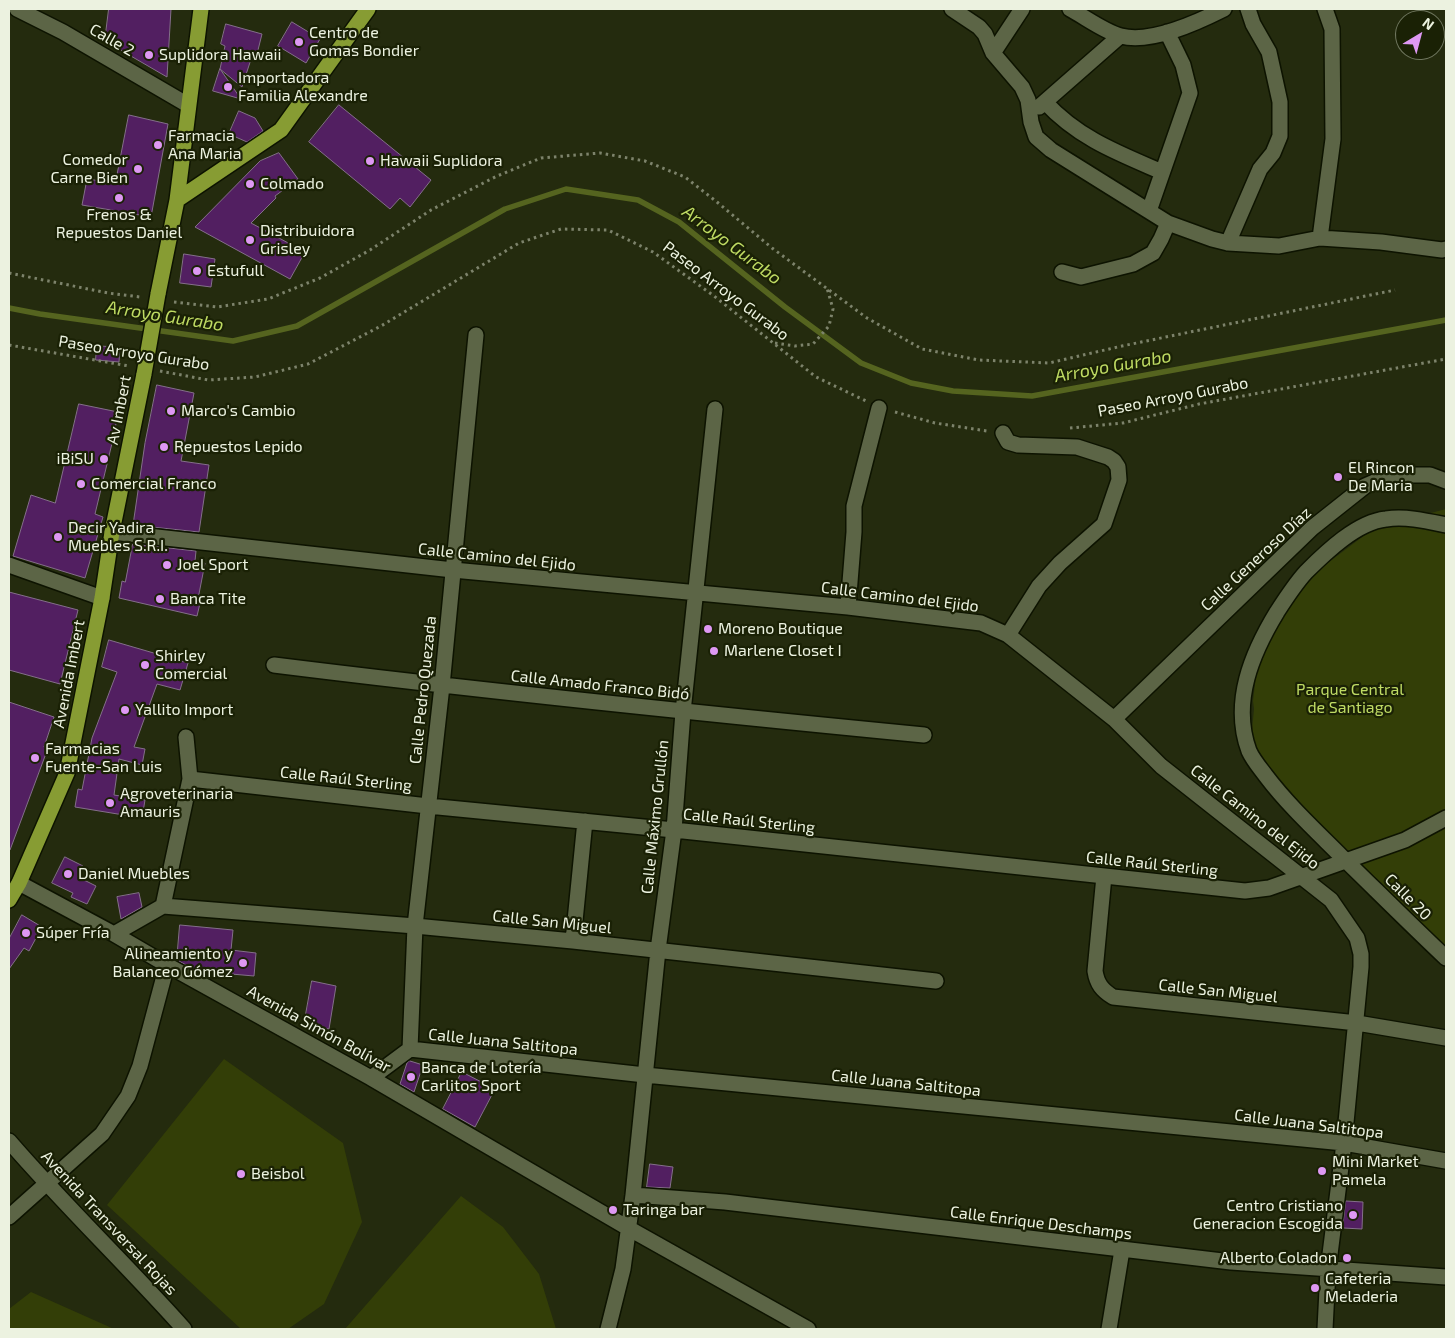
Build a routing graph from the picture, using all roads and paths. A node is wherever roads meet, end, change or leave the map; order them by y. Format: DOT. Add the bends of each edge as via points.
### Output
graph roads {
  1 [pos="17,9"];
  2 [pos="201,9"];
  3 [pos="368,9"];
  4 [pos="952,9"];
  5 [pos="1022,9"];
  6 [pos="1070,9"];
  7 [pos="1224,9"];
  8 [pos="1248,9"];
  9 [pos="1324,9"];
  10 [pos="1168,32"];
  11 [pos="1120,36"];
  12 [pos="993,53"];
  13 [pos="1045,102"];
  14 [pos="188,105"];
  15 [pos="1030,114"];
  16 [pos="1162,172"];
  17 [pos="177,200"];
  18 [pos="1149,211"];
  19 [pos="1168,223"];
  20 [pos="1320,238"];
  21 [pos="1228,243"];
  22 [pos="1446,249"];
  23 [pos="1062,272"];
  24 [pos="9,273"];
  25 [pos="827,288"];
  26 [pos="1395,290"];
  27 [pos="158,298"];
  28 [pos="476,335"];
  29 [pos="775,343"];
  30 [pos="9,345"];
  31 [pos="1446,359"];
  32 [pos="143,370"];
  33 [pos="879,408"];
  34 [pos="715,409"];
  35 [pos="1069,428"];
  36 [pos="1003,433"];
  37 [pos="1446,481"];
  38 [pos="1446,525"];
  39 [pos="112,532"];
  40 [pos="9,565"];
  41 [pos="453,570"];
  42 [pos="696,594"];
  43 [pos="102,598"];
  44 [pos="848,608"];
  45 [pos="1008,635"];
  46 [pos="274,665"];
  47 [pos="442,686"];
  48 [pos="683,712"];
  49 [pos="1114,719"];
  50 [pos="924,736"];
  51 [pos="186,737"];
  52 [pos="190,779"];
  53 [pos="428,806"];
  54 [pos="1446,818"];
  55 [pos="585,821"];
  56 [pos="674,830"];
  57 [pos="1346,860"];
  58 [pos="1104,876"];
  59 [pos="1302,876"];
  60 [pos="19,883"];
  61 [pos="9,900"];
  62 [pos="163,906"];
  63 [pos="415,926"];
  64 [pos="114,934"];
  65 [pos="572,941"];
  66 [pos="658,950"];
  67 [pos="1446,958"];
  68 [pos="167,965"];
  69 [pos="936,981"];
  70 [pos="1357,1023"];
  71 [pos="1446,1038"];
  72 [pos="410,1049"];
  73 [pos="645,1075"];
  74 [pos="371,1078"];
  75 [pos="9,1141"];
  76 [pos="1344,1143"];
  77 [pos="1446,1161"];
  78 [pos="45,1183"];
  79 [pos="633,1195"];
  80 [pos="9,1217"];
  81 [pos="628,1228"];
  82 [pos="1122,1250"];
  83 [pos="1328,1270"];
  84 [pos="1446,1277"];
  85 [pos="184,1329"];
  86 [pos="608,1329"];
  87 [pos="808,1329"];
  88 [pos="1109,1329"];
  89 [pos="1325,1329"];
  1 -- 14 [label="street, Calle 2"];
  2 -- 14 [label="main road"];
  3 -- 17 [label="main road" via="281,130"];
  4 -- 12 [label="street" via="979,27"];
  5 -- 12 [label="street"];
  6 -- 11 [label="street"];
  7 -- 10 [label="street"];
  8 -- 21 [label="street" via="1269,52 1280,102 1280,136 1273,153 1260,169"];
  9 -- 20 [label="street" via="1332,29 1333,139"];
  10 -- 11 [label="street" via="1144,37"];
  10 -- 16 [label="street" via="1183,65 1190,93"];
  11 -- 13 [label="street"];
  12 -- 15 [label="street" via="1022,87"];
  13 -- 15 [label="street"];
  13 -- 16 [label="street" via="1058,116 1102,147"];
  14 -- 17 [label="main road"];
  15 -- 18 [label="street" via="1036,136 1051,150"];
  16 -- 18 [label="street"];
  17 -- 27 [label="main road"];
  18 -- 19 [label="street"];
  19 -- 21 [label="street"];
  19 -- 23 [label="street" via="1152,252 1133,264 1081,277"];
  20 -- 21 [label="street" via="1279,246"];
  20 -- 22 [label="street"];
  24 -- 27 [label="path" via="108,293"];
  25 -- 26 [label="path" via="867,318 922,349 979,360 1049,363"];
  25 -- 27 [label="path" via="685,177 646,161 600,153 541,158 497,176 431,210 320,278 268,299 217,308"];
  25 -- 29 [label="path" via="834,309 829,326 813,344"];
  27 -- 32 [label="main road, Av Imbert, bridge"];
  28 -- 41 [label="street, Calle Pedro Quezada"];
  29 -- 32 [label="path, Paseo Arroyo Gurabo" via="653,252 608,230 561,228 519,243 381,326 308,364 255,377 208,380"];
  29 -- 33 [label="path, Paseo Arroyo Gurabo" via="816,377"];
  30 -- 32 [label="path, Paseo Arroyo Gurabo"];
  31 -- 35 [label="path, Paseo Arroyo Gurabo" via="1199,404 1123,423"];
  32 -- 39 [label="main road, Av Imbert"];
  33 -- 36 [label="path, Paseo Arroyo Gurabo" via="935,423"];
  33 -- 44 [label="street" via="854,506"];
  34 -- 42 [label="street, Calle Máximo Grullón"];
  36 -- 45 [label="street" via="1008,442 1018,445 1077,447 1108,457 1118,467 1119,480 1104,524 1039,586"];
  37 -- 49 [label="street, Calle Generoso Díaz" via="1412,475 1381,479 1365,486 1312,528"];
  38 -- 57 [label="street, Calle 20" via="1426,520 1386,519 1345,538 1321,556 1288,595 1260,641 1250,665 1244,690 1243,718 1250,752 1285,801"];
  39 -- 41 [label="street, Calle Camino del Ejido"];
  39 -- 43 [label="main road, Avenida Imbert"];
  40 -- 43 [label="street"];
  41 -- 42 [label="street, Calle Camino del Ejido"];
  41 -- 47 [label="street, Calle Pedro Quezada"];
  42 -- 44 [label="street, Calle Camino del Ejido"];
  42 -- 48 [label="street, Calle Máximo Grullón"];
  43 -- 60 [label="main road, Avenida Imbert" via="67,773"];
  44 -- 45 [label="street, Calle Camino del Ejido" via="980,623"];
  45 -- 49 [label="street, Calle Camino del Ejido"];
  46 -- 47 [label="street, Calle Amado Franco Bidó"];
  47 -- 48 [label="street, Calle Amado Franco Bidó"];
  47 -- 53 [label="street, Calle Pedro Quezada"];
  48 -- 50 [label="street, Calle Amado Franco Bidó"];
  48 -- 56 [label="street, Calle Máximo Grullón"];
  49 -- 59 [label="street, Calle Camino del Ejido" via="1161,766"];
  51 -- 52 [label="street"];
  52 -- 53 [label="street, Calle Raúl Sterling"];
  52 -- 62 [label="street"];
  53 -- 55 [label="street, Calle Raúl Sterling"];
  53 -- 63 [label="street, Calle Pedro Quezada"];
  54 -- 57 [label="street, Calle Raúl Sterling" via="1405,840"];
  55 -- 56 [label="street, Calle Raúl Sterling"];
  55 -- 65 [label="street"];
  56 -- 58 [label="street, Calle Raúl Sterling"];
  56 -- 66 [label="street, Calle Máximo Grullón"];
  57 -- 59 [label="street, Calle Raúl Sterling"];
  57 -- 67 [label="street, Calle 20"];
  58 -- 59 [label="street, Calle Raúl Sterling" via="1245,891 1269,888"];
  58 -- 70 [label="street, Calle San Miguel" via="1095,971 1099,986 1113,997"];
  59 -- 70 [label="street, Calle Camino del Ejido" via="1331,900 1357,938 1361,967"];
  60 -- 61 [label="main road, Avenida Imbert"];
  60 -- 64 [label="street, Avenida Simón Bolívar"];
  62 -- 63 [label="street, Calle San Miguel"];
  62 -- 64 [label="street"];
  63 -- 65 [label="street, Calle San Miguel"];
  63 -- 72 [label="street, Calle Pedro Quezada"];
  64 -- 68 [label="street, Avenida Simón Bolívar"];
  65 -- 66 [label="street, Calle San Miguel"];
  66 -- 69 [label="street, Calle San Miguel"];
  66 -- 73 [label="street, Calle Máximo Grullón"];
  68 -- 74 [label="street, Avenida Simón Bolívar"];
  68 -- 78 [label="street" via="140,1066 128,1096 102,1134"];
  70 -- 71 [label="street, Calle San Miguel"];
  70 -- 76 [label="street, Calle Camino del Ejido"];
  72 -- 73 [label="street, Calle Juana Saltitopa"];
  72 -- 74 [label="street, Calle Juana Saltitopa"];
  73 -- 76 [label="street, Calle Juana Saltitopa"];
  73 -- 79 [label="street, Calle Máximo Grullón"];
  74 -- 81 [label="street, Avenida Simón Bolívar"];
  75 -- 78 [label="street, Avenida Transversal Rojas"];
  76 -- 77 [label="street, Calle Juana Saltitopa"];
  76 -- 83 [label="street, Calle Camino del Ejido"];
  78 -- 80 [label="street"];
  78 -- 85 [label="street, Avenida Transversal Rojas"];
  79 -- 81 [label="street, Calle Máximo Grullón"];
  79 -- 82 [label="street, Calle Enrique Deschamps"];
  81 -- 86 [label="street, Calle Máximo Grullón" via="623,1269"];
  81 -- 87 [label="street, Avenida Simón Bolívar"];
  82 -- 83 [label="street, Calle Enrique Deschamps"];
  82 -- 88 [label="street"];
  83 -- 84 [label="street, Calle Enrique Deschamps"];
  83 -- 89 [label="street, Calle Camino del Ejido"];
}
